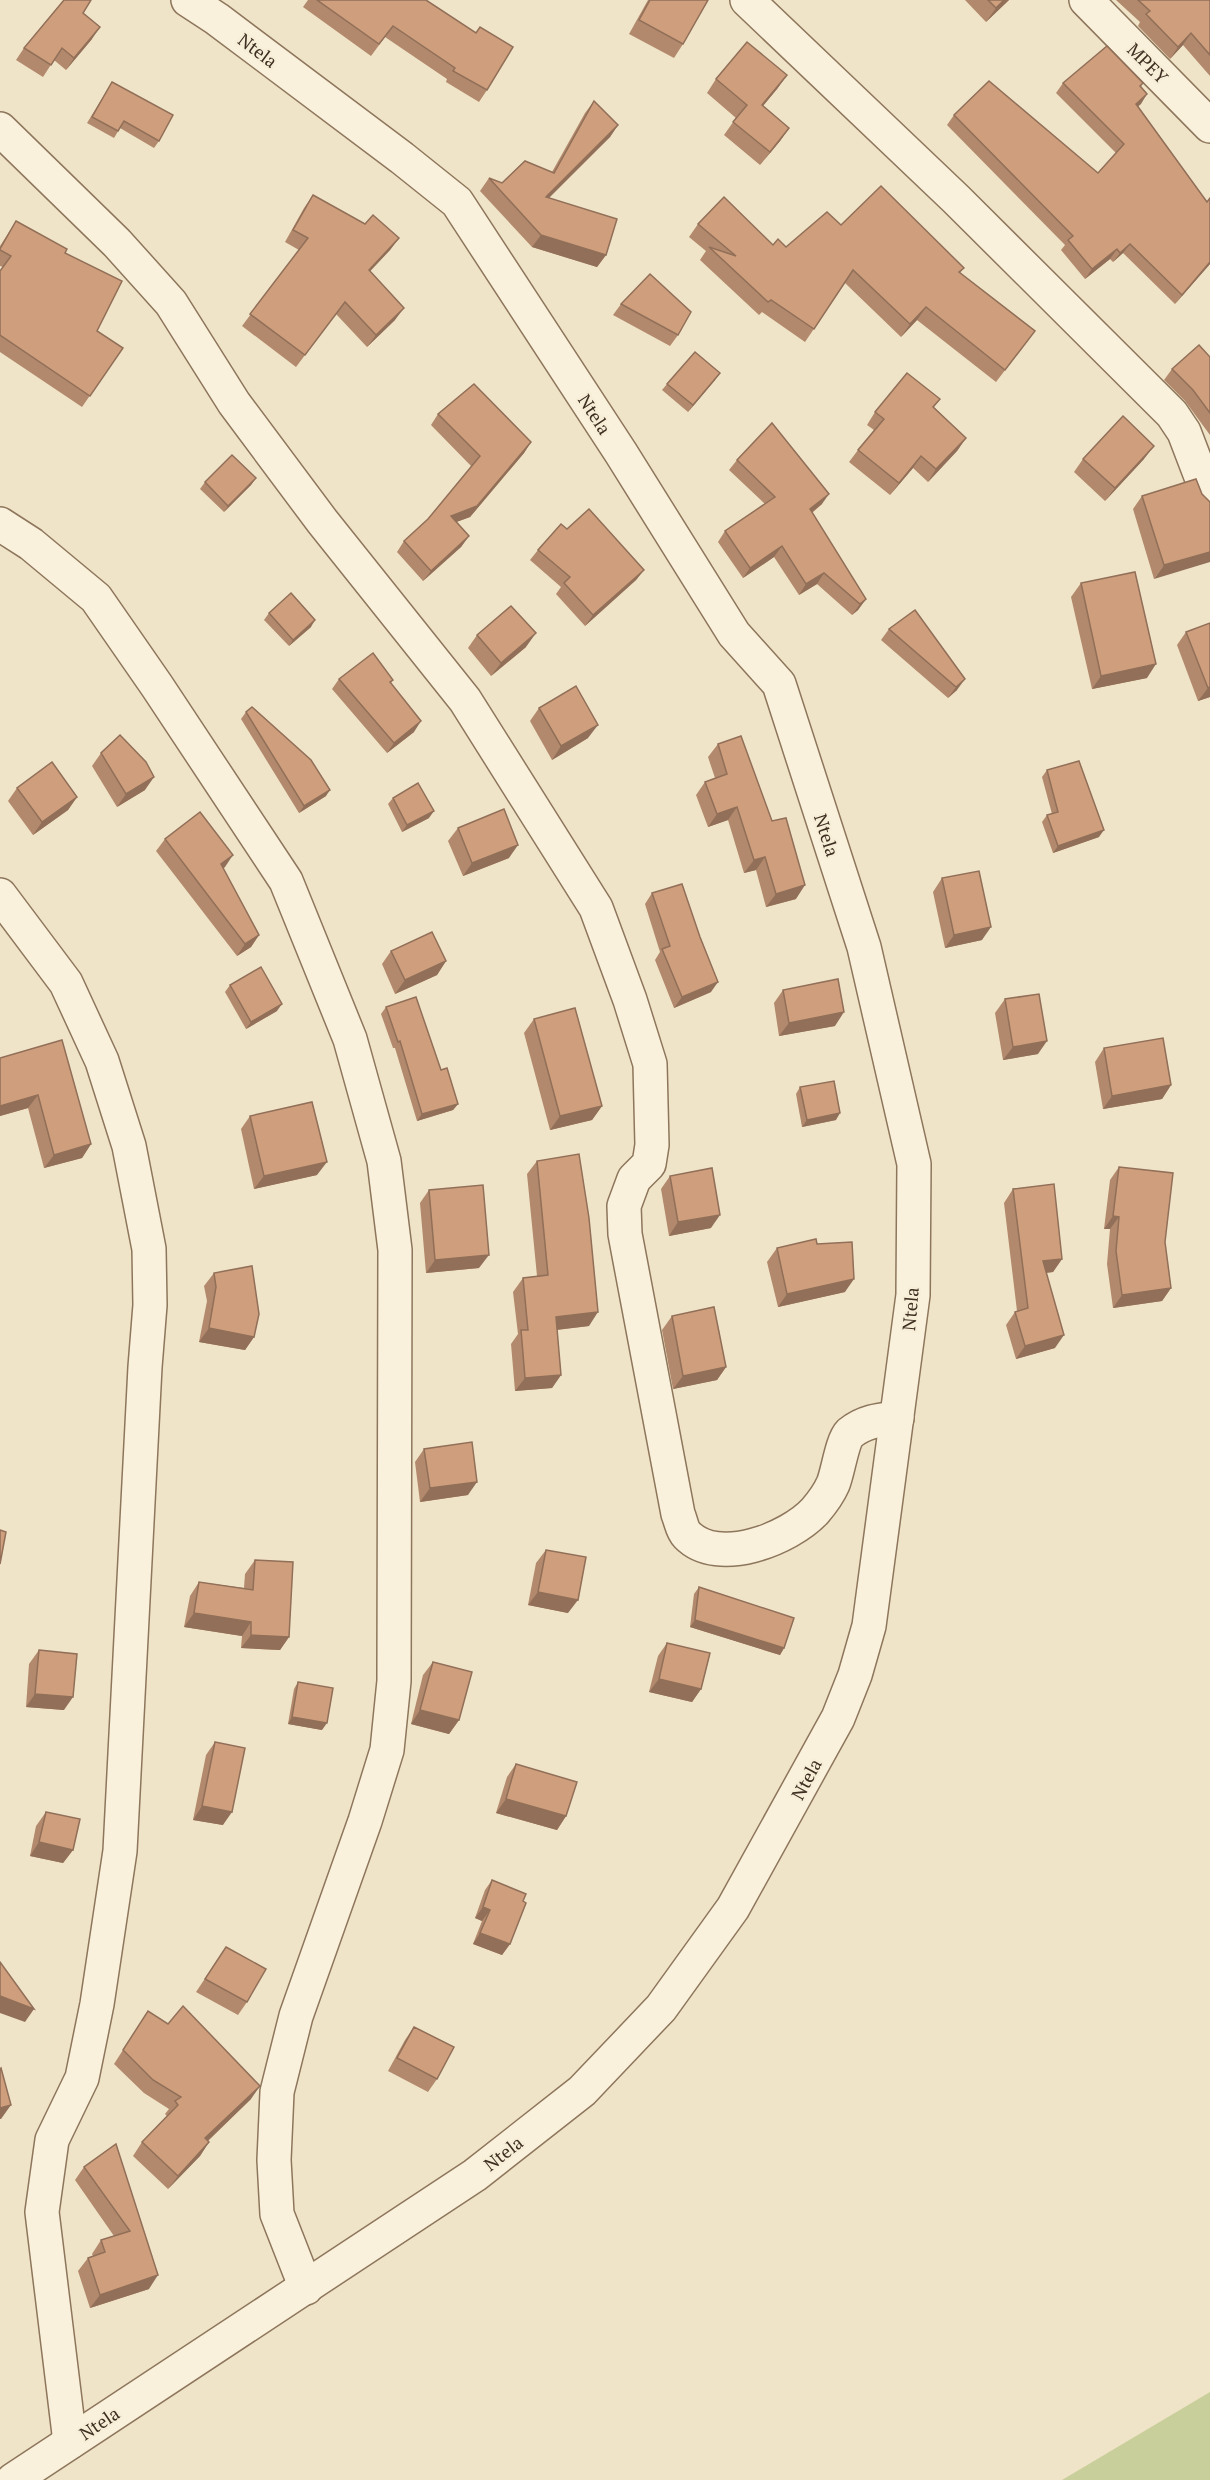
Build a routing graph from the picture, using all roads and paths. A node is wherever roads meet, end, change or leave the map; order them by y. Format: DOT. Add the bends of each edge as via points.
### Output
graph roads {
  1 [pos="188,0"];
  2 [pos="747,0"];
  3 [pos="1086,0"];
  4 [pos="1210,126"];
  5 [pos="0,129"];
  6 [pos="1210,500"];
  7 [pos="0,524"];
  8 [pos="0,895"];
  9 [pos="897,1418"];
  10 [pos="306,2288"];
  11 [pos="70,2442"];
  12 [pos="13,2480"];
  1 -- 9 [label="street, Ntela" via="457,202 734,634 780,684 864,947 914,1164 913,1295"];
  2 -- 6 [label="street" via="956,199 1172,414 1184,432"];
  3 -- 4 [label="street, MPEY"];
  5 -- 9 [label="street" via="117,243 171,303 248,421 465,700 596,908 650,1064 652,1145 649,1164 634,1179 624,1206 625,1234 685,1534 698,1544 726,1550 755,1545 785,1533 815,1511 832,1486 848,1435 867,1422"];
  7 -- 10 [label="street" via="31,544 96,598 286,880 350,1039 384,1161 395,1250 394,1681 387,1750 296,2016 277,2092 277,2214"];
  8 -- 11 [label="street" via="66,983 102,1061 129,1146 148,1249 150,1305 120,1851 82,2078 52,2140 42,2212"];
  9 -- 10 [label="street, Ntela" via="869,1626 855,1675 838,1718 733,1908 661,2008 582,2091 475,2175"];
  10 -- 11 [label="street, Ntela"];
  11 -- 12 [label="street, Ntela"];
}
